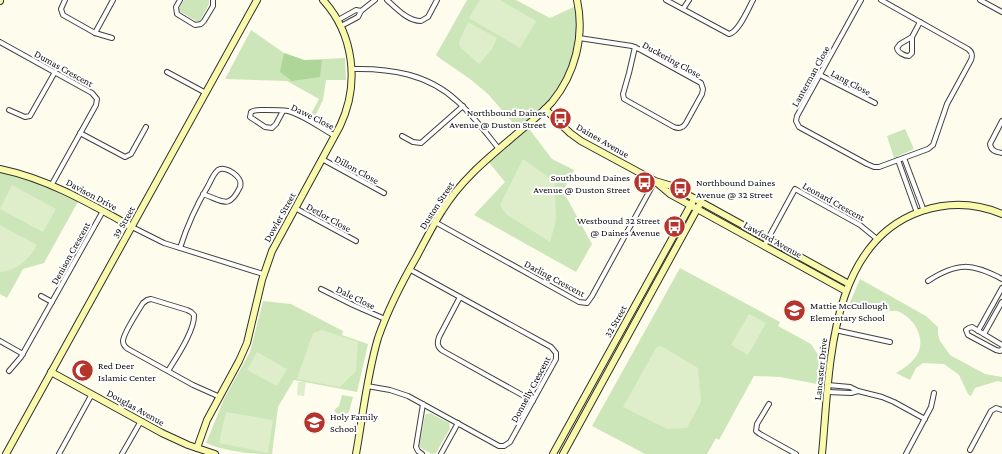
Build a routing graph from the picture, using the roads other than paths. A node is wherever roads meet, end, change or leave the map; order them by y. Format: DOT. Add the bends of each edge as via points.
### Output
graph roads {
  1 [pos="65,0"];
  2 [pos="113,0"];
  3 [pos="180,0"];
  4 [pos="213,0"];
  5 [pos="258,0"];
  6 [pos="323,0"];
  7 [pos="375,0"];
  8 [pos="387,0"];
  9 [pos="437,0"];
  10 [pos="577,0"];
  11 [pos="666,0"];
  12 [pos="689,0"];
  13 [pos="753,0"];
  14 [pos="862,0"];
  15 [pos="881,0"];
  16 [pos="980,0"];
  17 [pos="683,9"];
  18 [pos="361,11"];
  19 [pos="1002,12"];
  20 [pos="338,20"];
  21 [pos="920,22"];
  22 [pos="341,26"];
  23 [pos="96,33"];
  24 [pos="912,37"];
  25 [pos="112,38"];
  26 [pos="579,38"];
  27 [pos="0,42"];
  28 [pos="635,47"];
  29 [pos="352,69"];
  30 [pos="55,72"];
  31 [pos="168,72"];
  32 [pos="820,75"];
  33 [pos="206,93"];
  34 [pos="875,103"];
  35 [pos="463,106"];
  36 [pos="545,109"];
  37 [pos="9,110"];
  38 [pos="284,110"];
  39 [pos="1002,121"];
  40 [pos="146,127"];
  41 [pos="80,134"];
  42 [pos="335,136"];
  43 [pos="402,136"];
  44 [pos="500,149"];
  45 [pos="1002,153"];
  46 [pos="904,158"];
  47 [pos="322,159"];
  48 [pos="898,160"];
  49 [pos="0,168"];
  50 [pos="656,181"];
  51 [pos="52,184"];
  52 [pos="203,194"];
  53 [pos="384,194"];
  54 [pos="694,199"];
  55 [pos="701,202"];
  56 [pos="690,205"];
  57 [pos="295,208"];
  58 [pos="697,209"];
  59 [pos="103,211"];
  60 [pos="924,211"];
  61 [pos="917,213"];
  62 [pos="1002,214"];
  63 [pos="435,222"];
  64 [pos="132,227"];
  65 [pos="768,239"];
  66 [pos="877,239"];
  67 [pos="356,241"];
  68 [pos="764,246"];
  69 [pos="180,248"];
  70 [pos="409,269"];
  71 [pos="263,274"];
  72 [pos="1002,279"];
  73 [pos="928,281"];
  74 [pos="850,284"];
  75 [pos="1002,288"];
  76 [pos="321,289"];
  77 [pos="846,291"];
  78 [pos="41,296"];
  79 [pos="460,297"];
  80 [pos="52,302"];
  81 [pos="1002,302"];
  82 [pos="992,306"];
  83 [pos="998,310"];
  84 [pos="385,319"];
  85 [pos="835,330"];
  86 [pos="978,331"];
  87 [pos="984,334"];
  88 [pos="0,341"];
  89 [pos="890,342"];
  90 [pos="1002,345"];
  91 [pos="1002,349"];
  92 [pos="23,354"];
  93 [pos="9,371"];
  94 [pos="168,371"];
  95 [pos="51,372"];
  96 [pos="367,386"];
  97 [pos="828,388"];
  98 [pos="934,393"];
  99 [pos="92,394"];
  100 [pos="220,397"];
  101 [pos="533,401"];
  102 [pos="423,404"];
  103 [pos="768,404"];
  104 [pos="1002,410"];
  105 [pos="925,418"];
  106 [pos="140,421"];
  107 [pos="458,423"];
  108 [pos="197,448"];
  109 [pos="970,450"];
  110 [pos="6,454"];
  111 [pos="59,454"];
  112 [pos="122,454"];
  113 [pos="215,454"];
  114 [pos="356,454"];
  115 [pos="422,454"];
  116 [pos="441,454"];
  117 [pos="553,454"];
  118 [pos="563,454"];
  119 [pos="796,454"];
  120 [pos="822,454"];
  121 [pos="906,454"];
  1 -- 23 [label="street" via="61,9 63,15"];
  2 -- 23 [label="street"];
  3 -- 4 [label="street" via="176,7 177,14 197,25 204,21 213,6"];
  5 -- 33 [label="street, 39 Street"];
  6 -- 20 [label="street, Dowler Street"];
  7 -- 18 [label="street"];
  8 -- 9 [label="street" via="404,15 418,22 426,19"];
  10 -- 26 [label="street, Duston Street"];
  11 -- 17 [label="street"];
  12 -- 17 [label="street"];
  13 -- 17 [label="street" via="737,29 731,34"];
  14 -- 32 [label="street, Lanterman Close"];
  15 -- 21 [label="street, Lanterman Close"];
  16 -- 19 [label="street"];
  18 -- 20 [label="street" via="356,10"];
  18 -- 22 [label="street" via="358,17"];
  20 -- 22 [label="street, Dowler Street"];
  21 -- 24 [label="street"];
  21 -- 46 [label="street, Lanterman Close" via="968,49 972,55 944,111 932,145"];
  22 -- 29 [label="street, Dowler Street" via="349,47"];
  23 -- 25 [label="street"];
  24 -- 24 [label="street" via="898,48 906,56 912,53"];
  26 -- 28 [label="street, Duckering Close"];
  26 -- 36 [label="street, Duston Street" via="571,71"];
  27 -- 30 [label="street, Dumas Crescent"];
  28 -- 28 [label="street, Duckering Close" via="623,94 624,99 674,127 682,127 702,94 702,85"];
  29 -- 35 [label="street" via="390,70 418,77 441,88"];
  29 -- 42 [label="street, Dowler Street" via="349,102"];
  30 -- 37 [label="street" via="30,116 25,117"];
  30 -- 41 [label="street, Dumas Crescent" via="92,93 97,99"];
  31 -- 33 [label="street"];
  32 -- 34 [label="street, Lang Close"];
  32 -- 48 [label="street, Lanterman Close" via="797,116 798,125 872,166 879,167"];
  33 -- 64 [label="street, 39 Street"];
  35 -- 43 [label="street" via="421,143"];
  35 -- 44 [label="street"];
  36 -- 44 [label="street, Duston Street"];
  36 -- 50 [label="street, Daines Avenue" via="576,138"];
  38 -- 38 [label="street, Dawe Close" via="255,110 251,112 250,117 270,128 275,126"];
  38 -- 42 [label="street, Dawe Close"];
  39 -- 45 [label="street" via="990,144 994,151"];
  40 -- 41 [label="street" via="127,157"];
  41 -- 51 [label="street, Dumas Crescent"];
  42 -- 47 [label="street, Dowler Street"];
  44 -- 63 [label="street, Duston Street" via="462,183"];
  46 -- 48 [label="street, Lanterman Close"];
  46 -- 60 [label="street"];
  47 -- 53 [label="street, Dillon Close"];
  47 -- 57 [label="street, Dowler Street"];
  48 -- 61 [label="street"];
  49 -- 51 [label="street, Davison Drive"];
  50 -- 54 [label="street, Daines Avenue" via="672,186"];
  50 -- 56 [label="street, Daines Avenue" via="668,192"];
  50 -- 63 [label="street, Darling Crescent" via="587,303 579,302"];
  51 -- 59 [label="street, Davison Drive"];
  52 -- 52 [label="street" via="230,202 241,185 240,179 226,169 221,169 216,172"];
  52 -- 69 [label="street"];
  54 -- 55 [label="street, Daines Avenue"];
  54 -- 56 [label="street, 32 Street"];
  55 -- 58 [label="street, 32 Street"];
  55 -- 65 [label="street, Lawford Avenue"];
  56 -- 58 [label="street, Lawford Avenue"];
  56 -- 117 [label="street, 32 Street"];
  57 -- 67 [label="street, Detlor Close"];
  57 -- 71 [label="street, Dowler Street" via="274,245"];
  58 -- 68 [label="street, Lawford Avenue"];
  58 -- 118 [label="street, 32 Street"];
  59 -- 64 [label="street, Davison Drive"];
  59 -- 80 [label="street, Denison Crescent"];
  60 -- 61 [label="street, Lancaster Drive"];
  60 -- 62 [label="street, Lancaster Drive" via="947,205 964,205 986,208"];
  61 -- 66 [label="street, Lancaster Drive" via="894,225"];
  63 -- 70 [label="street, Duston Street"];
  64 -- 69 [label="street, Davison Drive"];
  64 -- 95 [label="street, 39 Street"];
  65 -- 66 [label="street, Leonard Crescent" via="795,189 860,225"];
  65 -- 68 [label="street, Leonard Crescent"];
  65 -- 74 [label="street, Lawford Avenue"];
  66 -- 74 [label="street, Lancaster Drive" via="863,258"];
  68 -- 77 [label="street, Lawford Avenue"];
  69 -- 71 [label="street, Davison Drive"];
  70 -- 79 [label="street, Donnelly Crescent"];
  70 -- 84 [label="street, Duston Street"];
  71 -- 100 [label="street, Dowler Street" via="247,343"];
  72 -- 73 [label="street" via="981,270 962,267 949,269"];
  74 -- 77 [label="street, Lancaster Drive"];
  75 -- 82 [label="street"];
  76 -- 84 [label="street, Dale Close"];
  77 -- 85 [label="street, Lancaster Drive"];
  78 -- 80 [label="street"];
  79 -- 101 [label="street" via="438,340 440,349"];
  79 -- 101 [label="street, Donnelly Crescent" via="555,351 555,361"];
  80 -- 92 [label="street, Denison Crescent"];
  81 -- 83 [label="street"];
  82 -- 83 [label="street"];
  82 -- 86 [label="street"];
  83 -- 87 [label="street"];
  84 -- 96 [label="street, Duston Street" via="374,352"];
  85 -- 89 [label="street"];
  85 -- 97 [label="street, Lancaster Drive"];
  86 -- 87 [label="street"];
  86 -- 91 [label="street" via="970,327 966,332 996,350"];
  87 -- 90 [label="street"];
  88 -- 92 [label="street"];
  92 -- 93 [label="street, Denison Crescent"];
  94 -- 94 [label="street" via="187,337 194,315 187,310 147,300 142,303 125,335 124,344 128,349"];
  94 -- 100 [label="street"];
  95 -- 99 [label="street, Douglas Avenue"];
  95 -- 110 [label="street, 39 Street"];
  96 -- 102 [label="street, Donnelly Crescent" via="396,391"];
  96 -- 114 [label="street, Duston Street"];
  97 -- 105 [label="street" via="850,393 858,391 888,399"];
  97 -- 120 [label="street, Lancaster Drive"];
  98 -- 105 [label="street"];
  99 -- 106 [label="street, Douglas Avenue"];
  99 -- 111 [label="street"];
  100 -- 108 [label="street, Dowler Street" via="207,420"];
  101 -- 107 [label="street, Donnelly Crescent" via="510,442 504,446 499,446"];
  102 -- 107 [label="street, Donnelly Crescent"];
  102 -- 115 [label="street" via="416,447"];
  103 -- 119 [label="street" via="756,431"];
  104 -- 109 [label="street" via="996,408 991,411"];
  105 -- 121 [label="street"];
  106 -- 108 [label="street, Douglas Avenue"];
  106 -- 112 [label="street"];
  107 -- 116 [label="street"];
  108 -- 113 [label="street, Douglas Avenue"];
}
